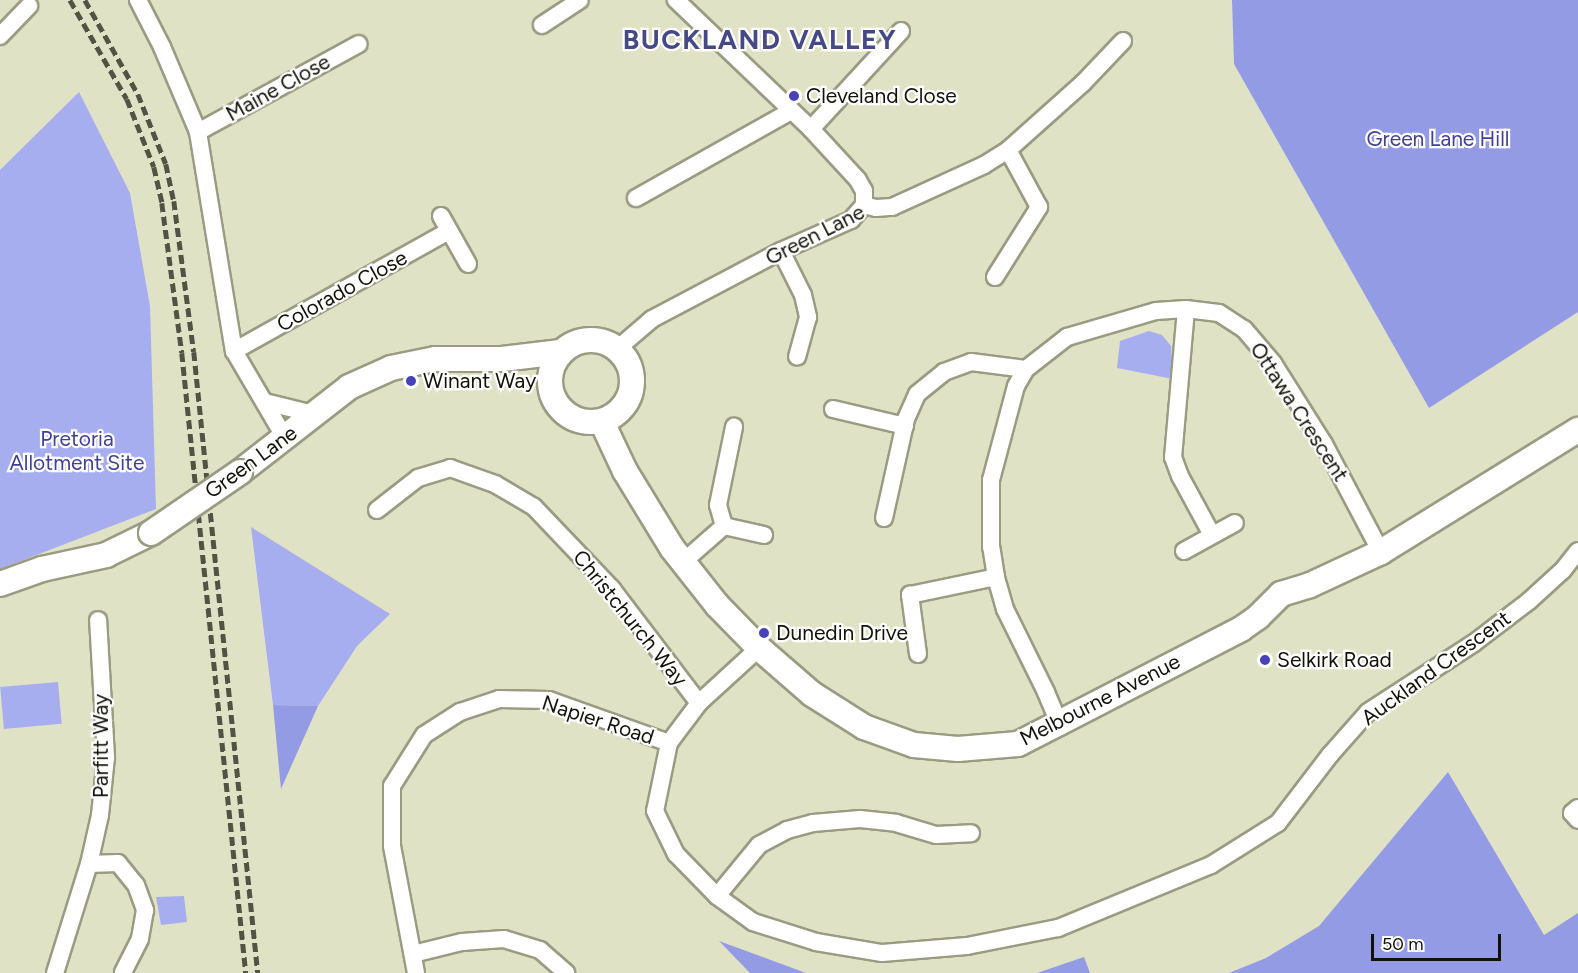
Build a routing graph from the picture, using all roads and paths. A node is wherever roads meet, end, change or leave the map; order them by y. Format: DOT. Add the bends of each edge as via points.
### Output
graph roads {
  1 [pos="138,0"];
  2 [pos="580,0"];
  3 [pos="676,0"];
  4 [pos="29,6"];
  5 [pos="542,25"];
  6 [pos="901,31"];
  7 [pos="0,36"];
  8 [pos="1123,41"];
  9 [pos="358,44"];
  10 [pos="791,111"];
  11 [pos="811,129"];
  12 [pos="198,132"];
  13 [pos="1008,150"];
  14 [pos="636,198"];
  15 [pos="864,205"];
  16 [pos="441,216"];
  17 [pos="449,231"];
  18 [pos="782,251"];
  19 [pos="468,264"];
  20 [pos="995,277"];
  21 [pos="1186,309"];
  22 [pos="617,349"];
  23 [pos="234,351"];
  24 [pos="561,352"];
  25 [pos="797,357"];
  26 [pos="502,359"];
  27 [pos="1026,369"];
  28 [pos="549,381"];
  29 [pos="265,402"];
  30 [pos="833,410"];
  31 [pos="314,414"];
  32 [pos="602,422"];
  33 [pos="905,426"];
  34 [pos="734,427"];
  35 [pos="1576,437"];
  36 [pos="285,438"];
  37 [pos="377,510"];
  38 [pos="884,518"];
  39 [pos="1235,523"];
  40 [pos="724,526"];
  41 [pos="764,535"];
  42 [pos="1212,535"];
  43 [pos="1184,551"];
  44 [pos="1578,551"];
  45 [pos="1381,552"];
  46 [pos="683,562"];
  47 [pos="996,577"];
  48 [pos="0,584"];
  49 [pos="98,621"];
  50 [pos="759,648"];
  51 [pos="918,654"];
  52 [pos="699,703"];
  53 [pos="1059,723"];
  54 [pos="669,743"];
  55 [pos="1578,808"];
  56 [pos="1578,820"];
  57 [pos="970,833"];
  58 [pos="89,864"];
  59 [pos="717,896"];
  60 [pos="413,954"];
  61 [pos="55,973"];
  62 [pos="123,973"];
  63 [pos="416,973"];
  64 [pos="566,973"];
  1 -- 12 [label="street"];
  2 -- 5 [label="street"];
  3 -- 10 [label="street"];
  4 -- 7 [label="street"];
  6 -- 11 [label="street"];
  8 -- 13 [label="street, Green Lane" via="1075,91"];
  9 -- 12 [label="street, Maine Close"];
  10 -- 11 [label="street"];
  10 -- 14 [label="street"];
  11 -- 15 [label="street" via="862,185"];
  12 -- 23 [label="street"];
  13 -- 15 [label="street, Green Lane" via="892,207"];
  13 -- 20 [label="street" via="1039,207"];
  15 -- 18 [label="street, Green Lane" via="851,220"];
  16 -- 17 [label="street"];
  17 -- 19 [label="street"];
  17 -- 23 [label="street, Colorado Close"];
  18 -- 22 [label="street, Green Lane" via="652,319"];
  18 -- 25 [label="street" via="803,295 808,317"];
  21 -- 27 [label="street" via="1156,311 1067,337"];
  21 -- 42 [label="street" via="1173,457"];
  21 -- 45 [label="street, Ottawa Crescent" via="1219,313 1244,329 1272,363 1324,444"];
  22 -- 24 [label="street" via="598,340 584,340"];
  22 -- 32 [label="street" via="626,358 633,383 624,408"];
  23 -- 29 [label="street"];
  24 -- 26 [label="street, Green Lane"];
  24 -- 28 [label="street" via="550,370"];
  26 -- 28 [label="street, Green Lane"];
  26 -- 31 [label="street, Green Lane" via="435,359 391,368 349,387"];
  27 -- 33 [label="street" via="971,362 944,372 918,393"];
  27 -- 47 [label="street" via="1016,386 992,480 991,547"];
  28 -- 32 [label="street" via="551,393 565,414 576,421"];
  29 -- 31 [label="street"];
  29 -- 36 [label="street"];
  30 -- 33 [label="street"];
  31 -- 36 [label="street, Green Lane"];
  32 -- 46 [label="street, Melbourne Avenue" via="626,471"];
  33 -- 38 [label="street"];
  34 -- 40 [label="street" via="718,505"];
  35 -- 45 [label="street, Melbourne Avenue"];
  36 -- 48 [label="street, Green Lane, bridge" via="151,533 106,555 42,569"];
  37 -- 52 [label="street, Christchurch Way" via="418,478 450,468 514,495 534,507 612,589"];
  39 -- 42 [label="street"];
  40 -- 41 [label="street"];
  40 -- 46 [label="street"];
  42 -- 43 [label="street"];
  44 -- 59 [label="street, Auckland Crescent" via="1563,570 1520,608 1368,712 1278,823 1211,865 1121,903 1058,928 967,946 882,953 816,942 753,922"];
  45 -- 53 [label="street, Melbourne Avenue" via="1281,594 1241,629"];
  46 -- 50 [label="street, Melbourne Avenue" via="717,606"];
  47 -- 51 [label="street" via="910,595"];
  47 -- 53 [label="street" via="1005,609"];
  49 -- 58 [label="street, Parfitt Way" via="106,758 100,815"];
  50 -- 52 [label="street"];
  50 -- 53 [label="street, Melbourne Avenue" via="812,694 864,727 914,745 958,749 1018,744"];
  52 -- 54 [label="street"];
  54 -- 59 [label="street" via="655,811 676,854"];
  54 -- 60 [label="street, Napier Road" via="549,700 499,699 460,712 424,735 392,786 392,846"];
  55 -- 56 [label="street" via="1572,813"];
  57 -- 59 [label="street" via="936,835 896,823 860,819 813,823 787,830 759,845"];
  58 -- 61 [label="street, Parfitt Way"];
  58 -- 62 [label="street" via="118,863 136,885 144,910 140,939"];
  60 -- 63 [label="street, Napier Road"];
  60 -- 64 [label="street" via="462,942 504,939 540,950"];
}
